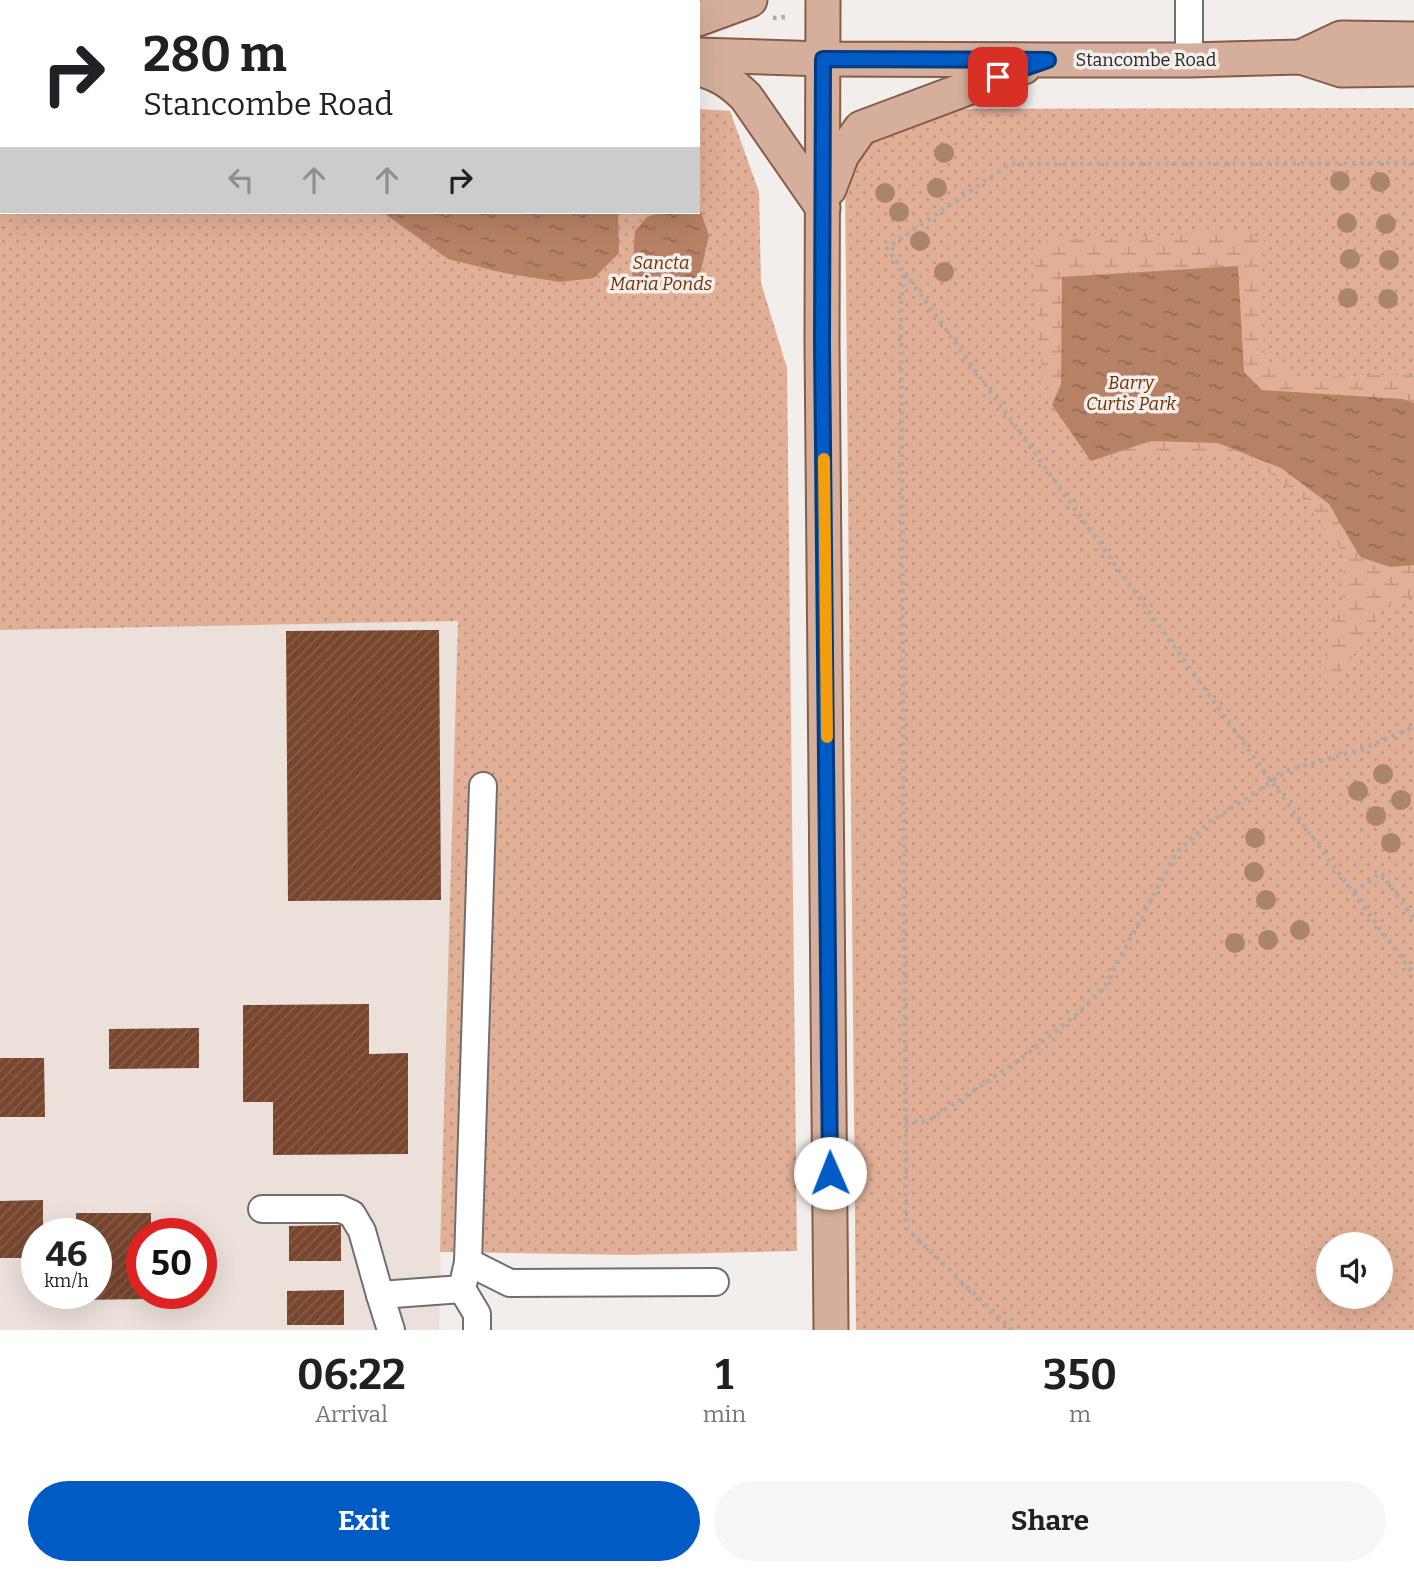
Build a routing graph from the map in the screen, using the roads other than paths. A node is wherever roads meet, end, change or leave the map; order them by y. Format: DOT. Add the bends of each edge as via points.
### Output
graph roads {
  1 [pos="823,0"];
  2 [pos="1189,0"];
  3 [pos="761,9"];
  4 [pos="700,19"];
  5 [pos="1414,39"];
  6 [pos="700,55"];
  7 [pos="1301,57"];
  8 [pos="823,59"];
  9 [pos="1048,60"];
  10 [pos="1189,60"];
  11 [pos="700,69"];
  12 [pos="1414,69"];
  13 [pos="823,208"];
  14 [pos="483,786"];
  15 [pos="262,1209"];
  16 [pos="468,1262"];
  17 [pos="715,1282"];
  18 [pos="462,1289"];
  19 [pos="380,1295"];
  20 [pos="391,1330"];
  21 [pos="477,1330"];
  22 [pos="831,1330"];
  1 -- 8 [label="main road"];
  2 -- 10 [label="lane"];
  3 -- 4 [label="main road"];
  5 -- 7 [label="main road, Stancombe Road" via="1341,38"];
  6 -- 8 [label="main road, Stancombe Road"];
  7 -- 10 [label="main road, Stancombe Road"];
  7 -- 12 [label="main road, Stancombe Road" via="1341,70"];
  8 -- 9 [label="main road, Stancombe Road"];
  8 -- 13 [label="main road"];
  9 -- 10 [label="main road, Stancombe Road"];
  9 -- 13 [label="main road" via="861,128 842,155"];
  11 -- 13 [label="main road" via="732,83 746,97"];
  13 -- 22 [label="main road"];
  14 -- 16 [label="lane"];
  15 -- 19 [label="lane" via="341,1209 352,1214 362,1231"];
  16 -- 17 [label="lane" via="510,1283"];
  16 -- 18 [label="lane"];
  18 -- 19 [label="lane"];
  18 -- 21 [label="lane" via="477,1314"];
  19 -- 20 [label="lane"];
}
